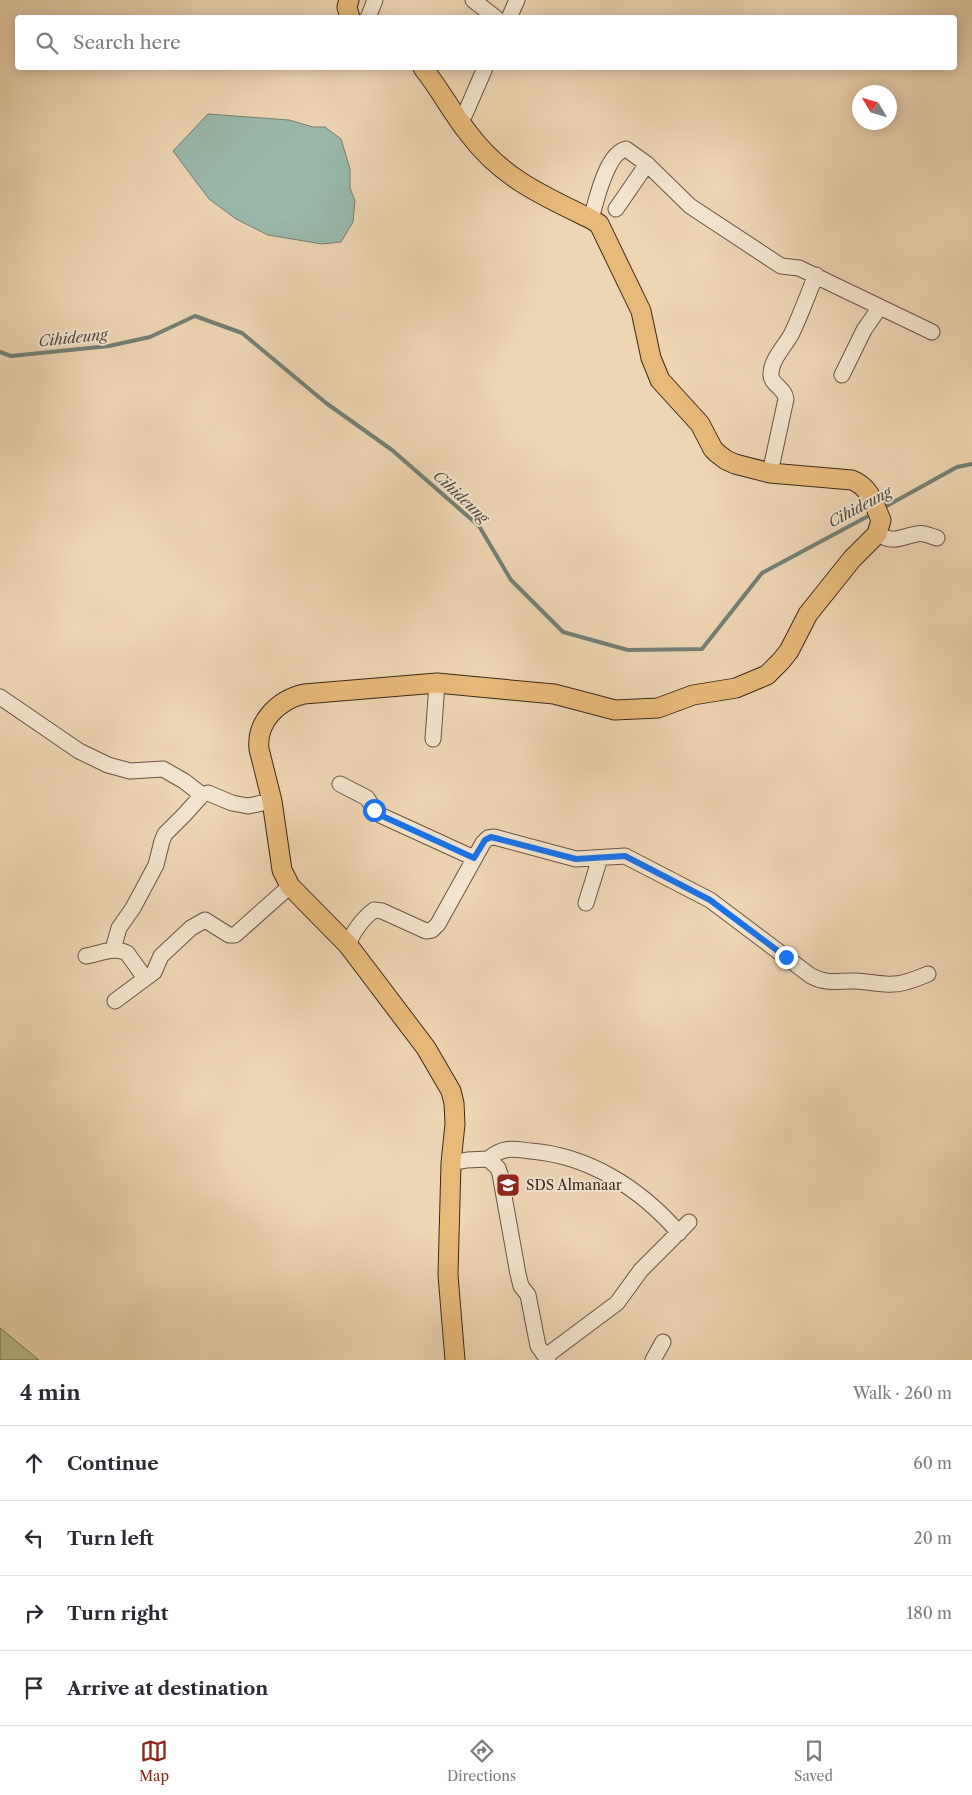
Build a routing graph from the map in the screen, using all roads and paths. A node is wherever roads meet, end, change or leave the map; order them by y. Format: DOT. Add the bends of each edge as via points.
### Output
graph roads {
  1 [pos="349,0"];
  2 [pos="375,0"];
  3 [pos="473,0"];
  4 [pos="517,0"];
  5 [pos="349,15"];
  6 [pos="369,15"];
  7 [pos="492,15"];
  8 [pos="510,15"];
  9 [pos="425,70"];
  10 [pos="485,70"];
  11 [pos="452,113"];
  12 [pos="647,164"];
  13 [pos="616,209"];
  14 [pos="591,219"];
  15 [pos="816,275"];
  16 [pos="880,307"];
  17 [pos="932,332"];
  18 [pos="842,375"];
  19 [pos="770,473"];
  20 [pos="879,527"];
  21 [pos="936,538"];
  22 [pos="437,683"];
  23 [pos="0,698"];
  24 [pos="433,739"];
  25 [pos="340,784"];
  26 [pos="202,795"];
  27 [pos="272,802"];
  28 [pos="474,858"];
  29 [pos="600,858"];
  30 [pos="290,886"];
  31 [pos="586,903"];
  32 [pos="348,946"];
  33 [pos="112,949"];
  34 [pos="86,956"];
  35 [pos="928,974"];
  36 [pos="145,978"];
  37 [pos="115,1001"];
  38 [pos="488,1159"];
  39 [pos="450,1163"];
  40 [pos="689,1222"];
  41 [pos="679,1233"];
  42 [pos="663,1342"];
  43 [pos="547,1358"];
  44 [pos="455,1360"];
  45 [pos="653,1360"];
  1 -- 5 [label="main road"];
  2 -- 6 [label="street"];
  3 -- 7 [label="street"];
  4 -- 8 [label="street"];
  9 -- 11 [label="main road"];
  10 -- 11 [label="street" via="465,114"];
  11 -- 14 [label="main road" via="498,167 538,194"];
  12 -- 13 [label="street"];
  12 -- 14 [label="street" via="626,149 620,152 601,180"];
  12 -- 15 [label="street" via="690,206 781,266 799,268"];
  14 -- 19 [label="main road" via="602,228 641,311 651,358 660,380 700,424 717,453 735,464"];
  15 -- 16 [label="street"];
  15 -- 19 [label="street" via="770,374 784,391 786,399"];
  16 -- 17 [label="street"];
  16 -- 18 [label="street" via="864,330"];
  19 -- 20 [label="main road" via="852,480 870,495"];
  20 -- 21 [label="street" via="886,538 901,539 918,533"];
  20 -- 22 [label="main road" via="808,614 781,661 767,675 736,688 693,695 658,708 615,710 554,694"];
  22 -- 24 [label="street"];
  22 -- 27 [label="main road" via="304,694 285,701 275,709 259,733 259,749"];
  23 -- 26 [label="street" via="80,751 108,765 130,771 163,769"];
  25 -- 28 [label="street" via="367,798 380,815"];
  26 -- 27 [label="street" via="208,793 248,806"];
  26 -- 33 [label="street" via="165,834 156,865 119,928"];
  27 -- 30 [label="main road" via="282,870"];
  28 -- 29 [label="street" via="485,840 491,837 576,859"];
  28 -- 32 [label="street" via="432,930 426,931 374,910 358,926"];
  29 -- 31 [label="street"];
  29 -- 35 [label="street" via="625,856 710,900 820,980 834,983 905,983"];
  30 -- 32 [label="main road"];
  30 -- 36 [label="street" via="234,935 205,920 192,928 161,956 155,971"];
  32 -- 39 [label="main road" via="426,1048 450,1091 455,1124"];
  33 -- 34 [label="street"];
  33 -- 36 [label="street" via="127,953"];
  36 -- 37 [label="street"];
  38 -- 39 [label="street"];
  38 -- 41 [label="street" via="506,1149 553,1153 587,1163 650,1203"];
  38 -- 43 [label="street" via="500,1174 518,1274 528,1296 538,1346"];
  39 -- 44 [label="main road" via="448,1274"];
  40 -- 41 [label="street"];
  41 -- 43 [label="street" via="641,1270 617,1302"];
  42 -- 45 [label="street"];
}
